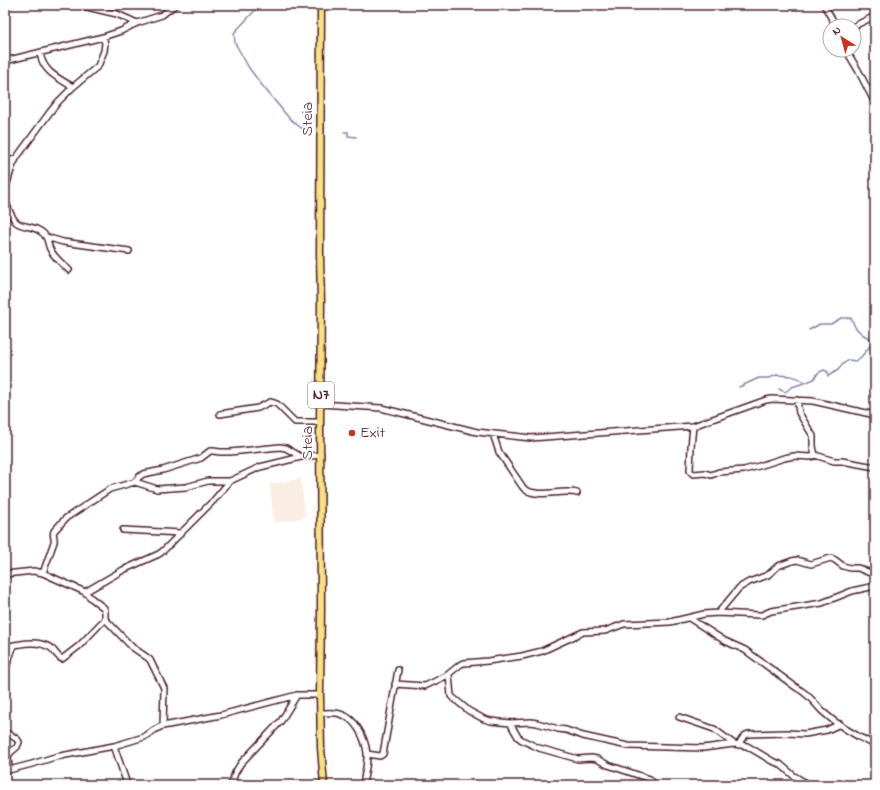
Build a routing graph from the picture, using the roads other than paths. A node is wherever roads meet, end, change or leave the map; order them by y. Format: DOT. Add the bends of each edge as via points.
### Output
graph roads {
  1 [pos="78,5"];
  2 [pos="175,5"];
  3 [pos="321,5"];
  4 [pos="826,5"];
  5 [pos="833,5"];
  6 [pos="875,16"];
  7 [pos="832,18"];
  8 [pos="862,22"];
  9 [pos="137,24"];
  10 [pos="103,37"];
  11 [pos="40,53"];
  12 [pos="851,58"];
  13 [pos="5,61"];
  14 [pos="73,87"];
  15 [pos="875,103"];
  16 [pos="17,157"];
  17 [pos="5,164"];
  18 [pos="5,190"];
  19 [pos="5,199"];
  20 [pos="46,236"];
  21 [pos="129,251"];
  22 [pos="69,270"];
  23 [pos="797,400"];
  24 [pos="321,404"];
  25 [pos="220,414"];
  26 [pos="875,415"];
  27 [pos="320,422"];
  28 [pos="693,426"];
  29 [pos="493,434"];
  30 [pos="321,455"];
  31 [pos="815,455"];
  32 [pos="300,457"];
  33 [pos="875,468"];
  34 [pos="230,481"];
  35 [pos="135,482"];
  36 [pos="576,493"];
  37 [pos="123,530"];
  38 [pos="181,534"];
  39 [pos="43,573"];
  40 [pos="5,574"];
  41 [pos="875,574"];
  42 [pos="875,586"];
  43 [pos="85,592"];
  44 [pos="718,613"];
  45 [pos="689,618"];
  46 [pos="105,619"];
  47 [pos="14,645"];
  48 [pos="5,647"];
  49 [pos="5,670"];
  50 [pos="398,670"];
  51 [pos="449,675"];
  52 [pos="395,684"];
  53 [pos="298,695"];
  54 [pos="320,696"];
  55 [pos="321,713"];
  56 [pos="679,717"];
  57 [pos="510,723"];
  58 [pos="840,724"];
  59 [pos="163,726"];
  60 [pos="5,732"];
  61 [pos="736,745"];
  62 [pos="875,745"];
  63 [pos="114,746"];
  64 [pos="367,754"];
  65 [pos="7,770"];
  66 [pos="129,785"];
  67 [pos="231,785"];
  68 [pos="324,785"];
  69 [pos="363,785"];
  70 [pos="654,785"];
  71 [pos="809,785"];
  1 -- 9 [label="street" via="117,14"];
  2 -- 9 [label="street" via="162,15"];
  3 -- 24 [label="main road, Steia / N7"];
  4 -- 5 [label="street"];
  4 -- 7 [label="street"];
  6 -- 8 [label="street"];
  9 -- 10 [label="street"];
  10 -- 11 [label="street"];
  10 -- 14 [label="street" via="104,51 98,66"];
  11 -- 13 [label="street"];
  11 -- 14 [label="street" via="46,68"];
  12 -- 15 [label="street"];
  14 -- 16 [label="street" via="50,112"];
  16 -- 17 [label="street"];
  16 -- 18 [label="street"];
  19 -- 20 [label="street" via="16,222 37,229"];
  20 -- 21 [label="street" via="63,242"];
  20 -- 22 [label="street" via="54,254"];
  23 -- 26 [label="street" via="814,400"];
  23 -- 28 [label="street" via="766,400"];
  23 -- 31 [label="street" via="799,413 813,436"];
  24 -- 27 [label="main road, Steia / N7"];
  24 -- 29 [label="street" via="381,408"];
  25 -- 27 [label="street" via="258,408 274,402 295,422"];
  27 -- 30 [label="main road, Steia / N7"];
  28 -- 29 [label="street" via="538,438"];
  28 -- 31 [label="street" via="690,471 693,474 711,475 744,470 794,456"];
  29 -- 36 [label="street" via="499,452 526,490 534,493"];
  30 -- 32 [label="street"];
  30 -- 54 [label="main road, Steia / N7"];
  31 -- 33 [label="street"];
  32 -- 34 [label="street" via="260,467"];
  32 -- 35 [label="street" via="280,447 230,452 213,451 201,458 144,474"];
  34 -- 35 [label="street" via="208,481 186,487 157,489"];
  34 -- 38 [label="street"];
  35 -- 39 [label="street" via="110,489 66,518 53,533 55,540"];
  37 -- 38 [label="street"];
  38 -- 43 [label="street" via="160,554 123,570"];
  39 -- 40 [label="street" via="31,571"];
  39 -- 43 [label="street"];
  41 -- 44 [label="street" via="843,566 831,558 810,564 792,561 739,588"];
  42 -- 44 [label="street" via="852,591 822,603 771,611 762,615"];
  43 -- 46 [label="street" via="104,608"];
  44 -- 45 [label="street"];
  45 -- 51 [label="street" via="670,622 624,624 602,632 586,631 542,651 460,664"];
  45 -- 58 [label="street" via="745,650 805,692 822,711"];
  46 -- 47 [label="street" via="79,646 62,659 50,648 40,644"];
  46 -- 59 [label="street" via="132,647 150,660 164,688"];
  47 -- 48 [label="street"];
  47 -- 49 [label="street"];
  50 -- 52 [label="street"];
  51 -- 52 [label="street" via="425,686"];
  51 -- 57 [label="street" via="451,696 469,711 484,719"];
  52 -- 64 [label="street" via="383,754"];
  53 -- 54 [label="street"];
  53 -- 59 [label="street" via="221,715"];
  53 -- 67 [label="street" via="281,721 241,763"];
  54 -- 55 [label="main road, Steia / N7"];
  55 -- 64 [label="street" via="338,713 354,722 363,738"];
  55 -- 68 [label="main road, Steia / N7"];
  56 -- 61 [label="street" via="717,731"];
  57 -- 61 [label="street" via="537,722 558,730 632,746 703,748"];
  57 -- 70 [label="street" via="518,737 528,744 578,760 597,758 608,765 650,779"];
  58 -- 61 [label="street" via="827,730 805,734 748,734"];
  58 -- 62 [label="street" via="861,739"];
  59 -- 63 [label="street" via="144,737"];
  60 -- 65 [label="street" via="19,742 8,756"];
  61 -- 71 [label="street" via="750,748 780,764"];
  63 -- 65 [label="street"];
  63 -- 66 [label="street"];
  64 -- 69 [label="street"];
}
